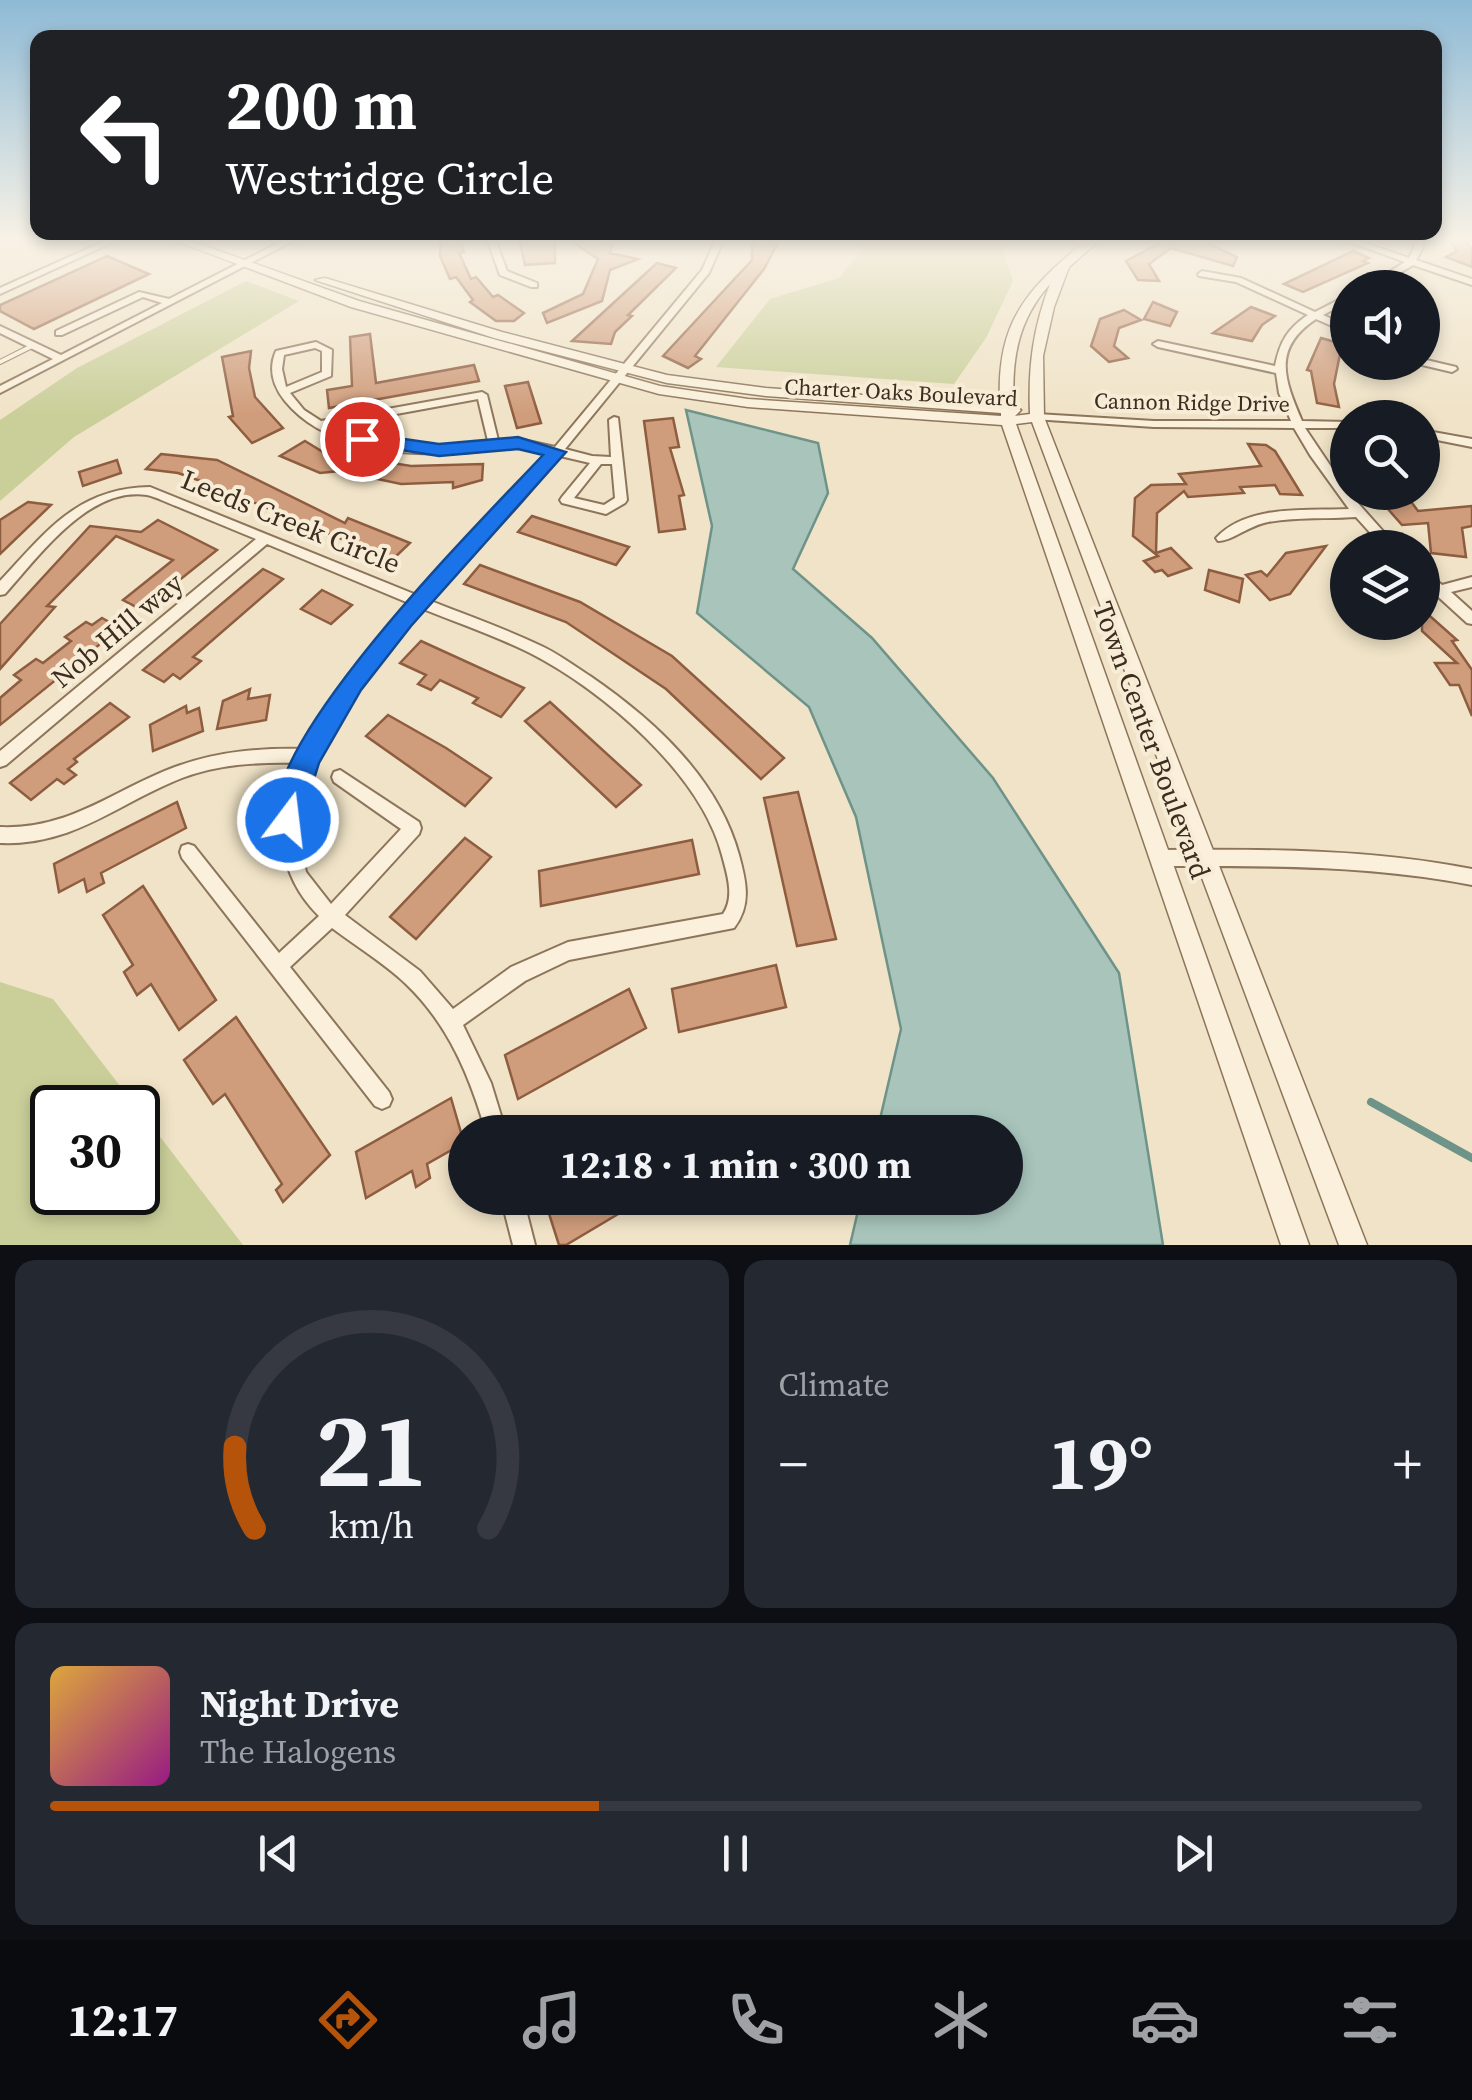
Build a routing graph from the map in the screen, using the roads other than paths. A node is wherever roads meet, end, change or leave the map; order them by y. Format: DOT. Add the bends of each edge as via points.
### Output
graph roads {
  1 [pos="135,297"];
  2 [pos="153,297"];
  3 [pos="180,297"];
  4 [pos="335,297"];
  5 [pos="373,297"];
  6 [pos="684,297"];
  7 [pos="1031,297"];
  8 [pos="1051,297"];
  9 [pos="1275,297"];
  10 [pos="170,302"];
  11 [pos="1330,308"];
  12 [pos="1316,316"];
  13 [pos="1330,322"];
  14 [pos="0,329"];
  15 [pos="59,333"];
  16 [pos="1158,344"];
  17 [pos="34,345"];
  18 [pos="60,358"];
  19 [pos="0,362"];
  20 [pos="1440,367"];
  21 [pos="1278,370"];
  22 [pos="1452,370"];
  23 [pos="620,375"];
  24 [pos="0,390"];
  25 [pos="283,392"];
  26 [pos="1007,414"];
  27 [pos="1036,417"];
  28 [pos="614,420"];
  29 [pos="318,424"];
  30 [pos="1298,424"];
  31 [pos="1330,425"];
  32 [pos="1440,437"];
  33 [pos="1472,443"];
  34 [pos="494,445"];
  35 [pos="557,452"];
  36 [pos="618,460"];
  37 [pos="596,462"];
  38 [pos="1357,513"];
  39 [pos="1374,530"];
  40 [pos="266,538"];
  41 [pos="1222,538"];
  42 [pos="1472,582"];
  43 [pos="0,590"];
  44 [pos="1441,590"];
  45 [pos="420,601"];
  46 [pos="1472,619"];
  47 [pos="309,756"];
  48 [pos="0,760"];
  49 [pos="340,778"];
  50 [pos="0,835"];
  51 [pos="188,852"];
  52 [pos="1162,858"];
  53 [pos="1206,858"];
  54 [pos="1472,877"];
  55 [pos="332,916"];
  56 [pos="278,966"];
  57 [pos="452,1021"];
  58 [pos="382,1098"];
  59 [pos="492,1115"];
  60 [pos="516,1215"];
  61 [pos="524,1245"];
  62 [pos="1295,1245"];
  63 [pos="1353,1245"];
  1 -- 15 [label="street"];
  2 -- 10 [label="street"];
  3 -- 10 [label="street"];
  4 -- 23 [label="street, Charter Oaks Boulevard"];
  5 -- 23 [label="street, Charter Oaks Boulevard"];
  6 -- 23 [label="street"];
  7 -- 26 [label="street, Town Center Boulevard" via="1006,358"];
  8 -- 27 [label="street, Town Center Boulevard" via="1033,366"];
  9 -- 12 [label="street"];
  10 -- 18 [label="street"];
  11 -- 12 [label="street"];
  12 -- 13 [label="street"];
  12 -- 21 [label="street" via="1284,344"];
  14 -- 17 [label="street"];
  16 -- 21 [label="street"];
  17 -- 18 [label="street"];
  17 -- 19 [label="lane"];
  18 -- 24 [label="street"];
  20 -- 22 [label="street"];
  21 -- 30 [label="street"];
  23 -- 26 [label="street, Charter Oaks Boulevard" via="748,403"];
  23 -- 35 [label="street"];
  25 -- 25 [label="street" via="280,352 324,346 327,374"];
  25 -- 29 [label="street"];
  26 -- 27 [label="street, Charter Oaks Boulevard"];
  26 -- 52 [label="street, Town Center Boulevard"];
  27 -- 30 [label="street, Cannon Ridge Drive"];
  27 -- 53 [label="street, Town Center Boulevard"];
  28 -- 36 [label="street"];
  29 -- 34 [label="street" via="422,449"];
  29 -- 34 [label="street" via="482,395"];
  30 -- 31 [label="street, Cannon Ridge Drive"];
  30 -- 38 [label="street"];
  32 -- 33 [label="street"];
  34 -- 35 [label="street"];
  35 -- 37 [label="street"];
  35 -- 45 [label="street"];
  36 -- 37 [label="street"];
  36 -- 37 [label="street" via="621,500 606,510 566,500"];
  38 -- 39 [label="street"];
  38 -- 41 [label="street" via="1263,519"];
  40 -- 43 [label="street, Leeds Creek Circle" via="158,493 128,490 98,498 68,518"];
  40 -- 45 [label="street, Leeds Creek Circle"];
  40 -- 48 [label="street, Nob Hill way"];
  42 -- 44 [label="street"];
  44 -- 46 [label="street"];
  45 -- 47 [label="street" via="353,683"];
  45 -- 57 [label="street, Leeds Creek Circle" via="560,663 686,766 723,826 740,902 728,922 541,961"];
  47 -- 50 [label="street" via="248,754 212,761 49,832"];
  47 -- 55 [label="street" via="294,789 290,848 297,874"];
  49 -- 55 [label="street" via="414,828"];
  51 -- 56 [label="street"];
  52 -- 53 [label="street"];
  52 -- 62 [label="street, Town Center Boulevard"];
  53 -- 54 [label="street" via="1376,862"];
  53 -- 63 [label="street, Town Center Boulevard"];
  55 -- 56 [label="street"];
  55 -- 57 [label="street" via="421,984"];
  56 -- 58 [label="street"];
  57 -- 59 [label="street"];
  60 -- 61 [label="street"];
}
